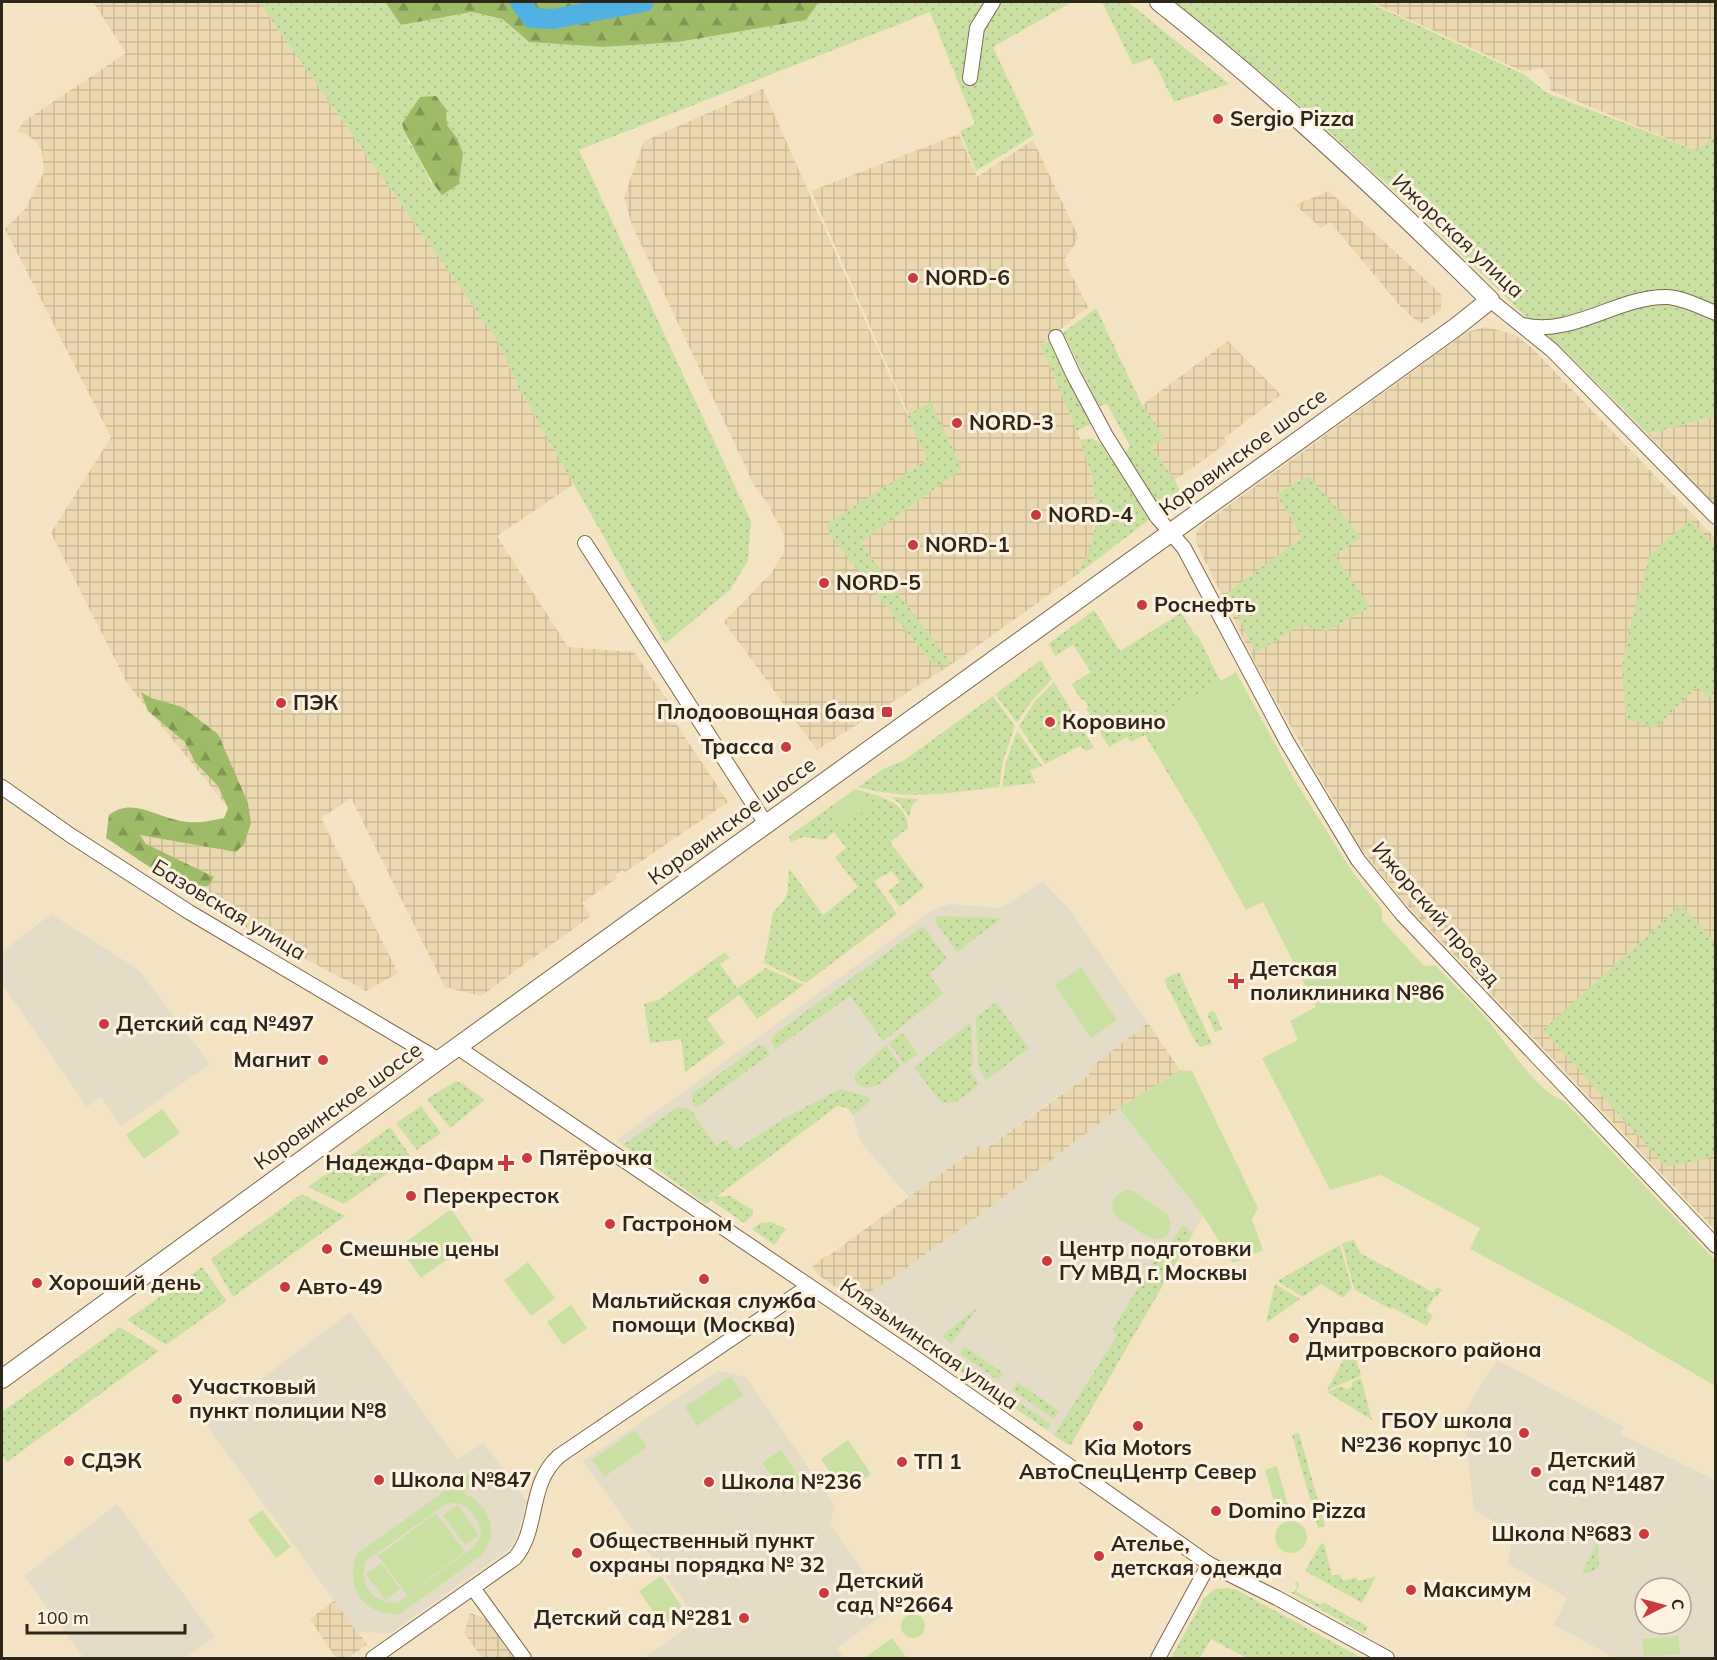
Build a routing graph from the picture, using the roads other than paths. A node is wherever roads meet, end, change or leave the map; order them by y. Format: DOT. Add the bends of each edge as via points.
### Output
graph roads {
  1 [pos="993,2"];
  2 [pos="1159,2"];
  3 [pos="970,78"];
  4 [pos="1490,300"];
  5 [pos="1716,313"];
  6 [pos="1521,324"];
  7 [pos="1056,337"];
  8 [pos="1716,517"];
  9 [pos="1170,532"];
  10 [pos="585,543"];
  11 [pos="2,788"];
  12 [pos="766,824"];
  13 [pos="457,1047"];
  14 [pos="439,1060"];
  15 [pos="1716,1246"];
  16 [pos="809,1286"];
  17 [pos="2,1379"];
  18 [pos="1209,1564"];
  19 [pos="473,1588"];
  20 [pos="373,1659"];
  21 [pos="524,1659"];
  22 [pos="1158,1659"];
  23 [pos="1387,1659"];
  1 -- 3 [label="street" via="977,28"];
  2 -- 4 [label="main road, Ижорская улица" via="1228,56 1338,155"];
  4 -- 6 [label="street, Ижорская улица"];
  4 -- 9 [label="main road, Коровинское шоссе"];
  5 -- 6 [label="street" via="1680,299 1656,298 1556,327"];
  6 -- 8 [label="street, Ижорская улица" via="1552,350"];
  7 -- 9 [label="street, Ижорский проезд" via="1106,436"];
  9 -- 12 [label="main road, Коровинское шоссе"];
  9 -- 15 [label="street, Ижорский проезд" via="1184,548 1287,742 1363,867 1403,915"];
  10 -- 12 [label="street"];
  11 -- 14 [label="street, Базовская улица" via="189,912"];
  12 -- 13 [label="main road, Коровинское шоссе"];
  13 -- 14 [label="main road, Коровинское шоссе"];
  13 -- 16 [label="street, Клязьминская улица"];
  14 -- 17 [label="main road, Коровинское шоссе"];
  16 -- 18 [label="street, Клязьминская улица"];
  16 -- 19 [label="street" via="551,1463 538,1486 520,1551"];
  18 -- 22 [label="street"];
  18 -- 23 [label="street, Клязьминская улица"];
  19 -- 20 [label="street"];
  19 -- 21 [label="street"];
}
